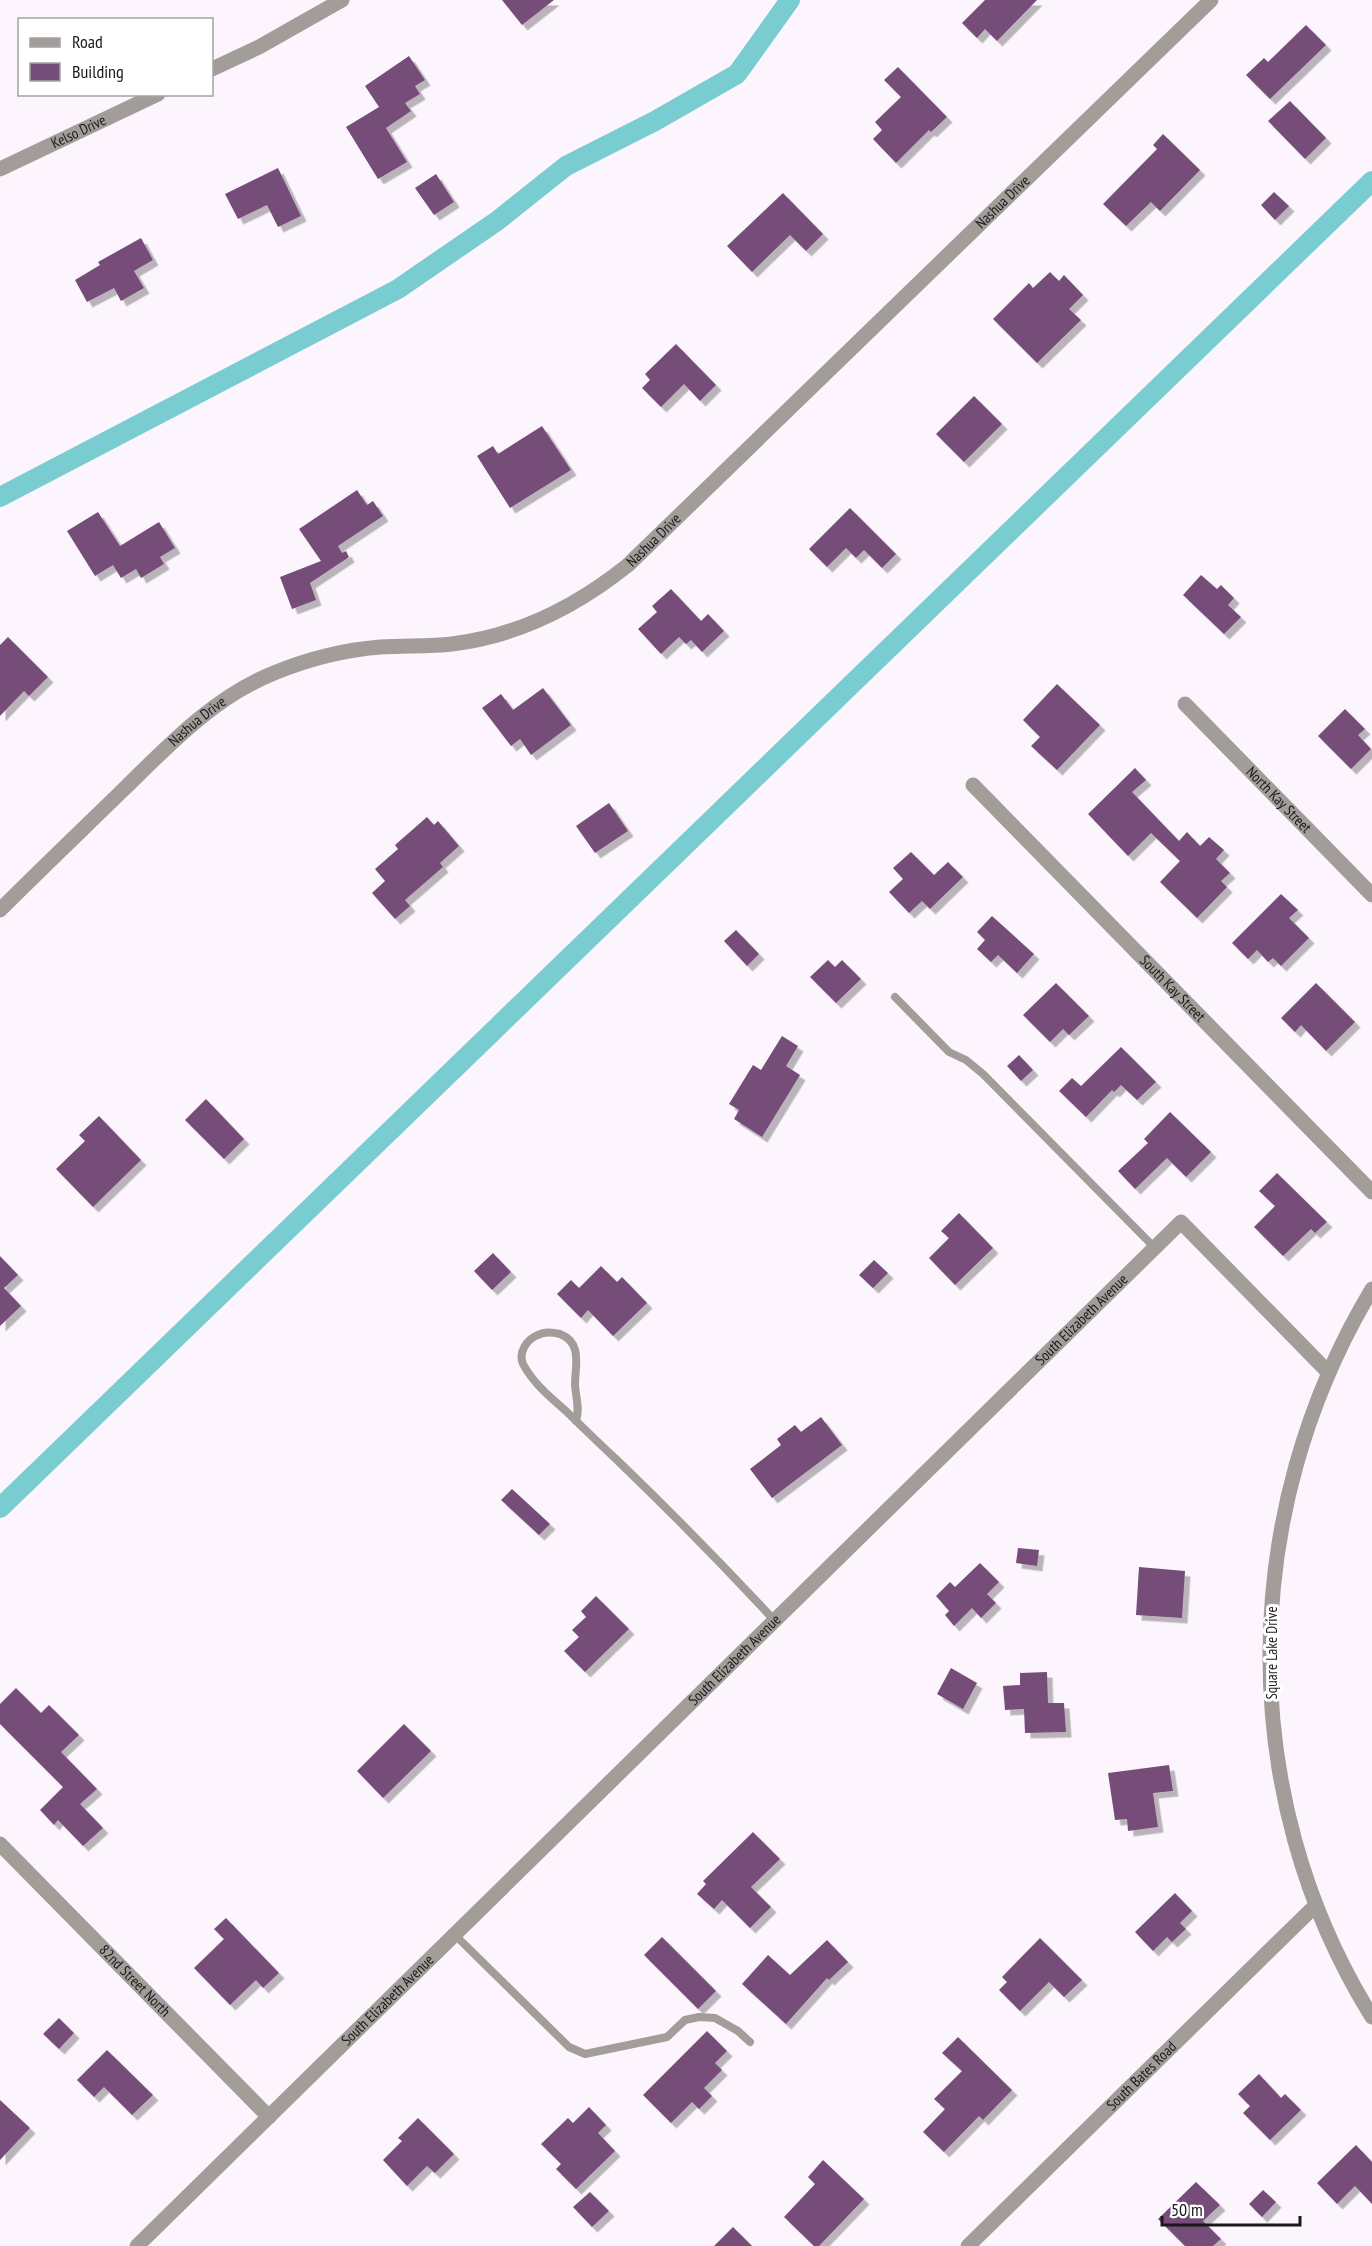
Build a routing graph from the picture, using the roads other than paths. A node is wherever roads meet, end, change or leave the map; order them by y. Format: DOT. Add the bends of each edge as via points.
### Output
graph roads {
  1 [pos="342,0"];
  2 [pos="1211,0"];
  3 [pos="213,69"];
  4 [pos="154,96"];
  5 [pos="0,169"];
  6 [pos="1185,704"];
  7 [pos="973,784"];
  8 [pos="1372,895"];
  9 [pos="0,910"];
  10 [pos="895,997"];
  11 [pos="1372,1192"];
  12 [pos="1155,1248"];
  13 [pos="1372,1289"];
  14 [pos="1328,1372"];
  15 [pos="576,1421"];
  16 [pos="775,1621"];
  17 [pos="0,1844"];
  18 [pos="1316,1905"];
  19 [pos="455,1935"];
  20 [pos="1372,2017"];
  21 [pos="750,2042"];
  22 [pos="269,2117"];
  23 [pos="137,2246"];
  24 [pos="968,2246"];
  1 -- 3 [label="street"];
  2 -- 9 [label="street, Nashua Drive" via="606,582 571,605 493,636 452,644 338,652 272,674 234,693 179,736"];
  4 -- 5 [label="street, Kelso Drive"];
  6 -- 8 [label="street, North Kay Street"];
  7 -- 11 [label="street, South Kay Street"];
  10 -- 12 [label="lane" via="939,1043 983,1074"];
  12 -- 14 [label="street, South Elizabeth Avenue" via="1181,1222"];
  12 -- 16 [label="street, South Elizabeth Avenue"];
  13 -- 14 [label="street, Square Lake Drive"];
  14 -- 18 [label="street, Square Lake Drive" via="1304,1436 1280,1530 1269,1639 1270,1694 1278,1758 1299,1856"];
  15 -- 15 [label="lane" via="538,1385 522,1361 523,1348 537,1335 557,1333 570,1339 575,1347 579,1412"];
  15 -- 16 [label="lane" via="690,1530"];
  16 -- 19 [label="street, South Elizabeth Avenue"];
  17 -- 22 [label="street, 82nd Street North"];
  18 -- 20 [label="street, Square Lake Drive" via="1336,1952"];
  18 -- 24 [label="street, South Bates Road"];
  19 -- 21 [label="lane" via="569,2047 585,2054 667,2037 685,2020 699,2017 716,2018"];
  19 -- 22 [label="street, South Elizabeth Avenue"];
  22 -- 23 [label="street, South Elizabeth Avenue"];
}
